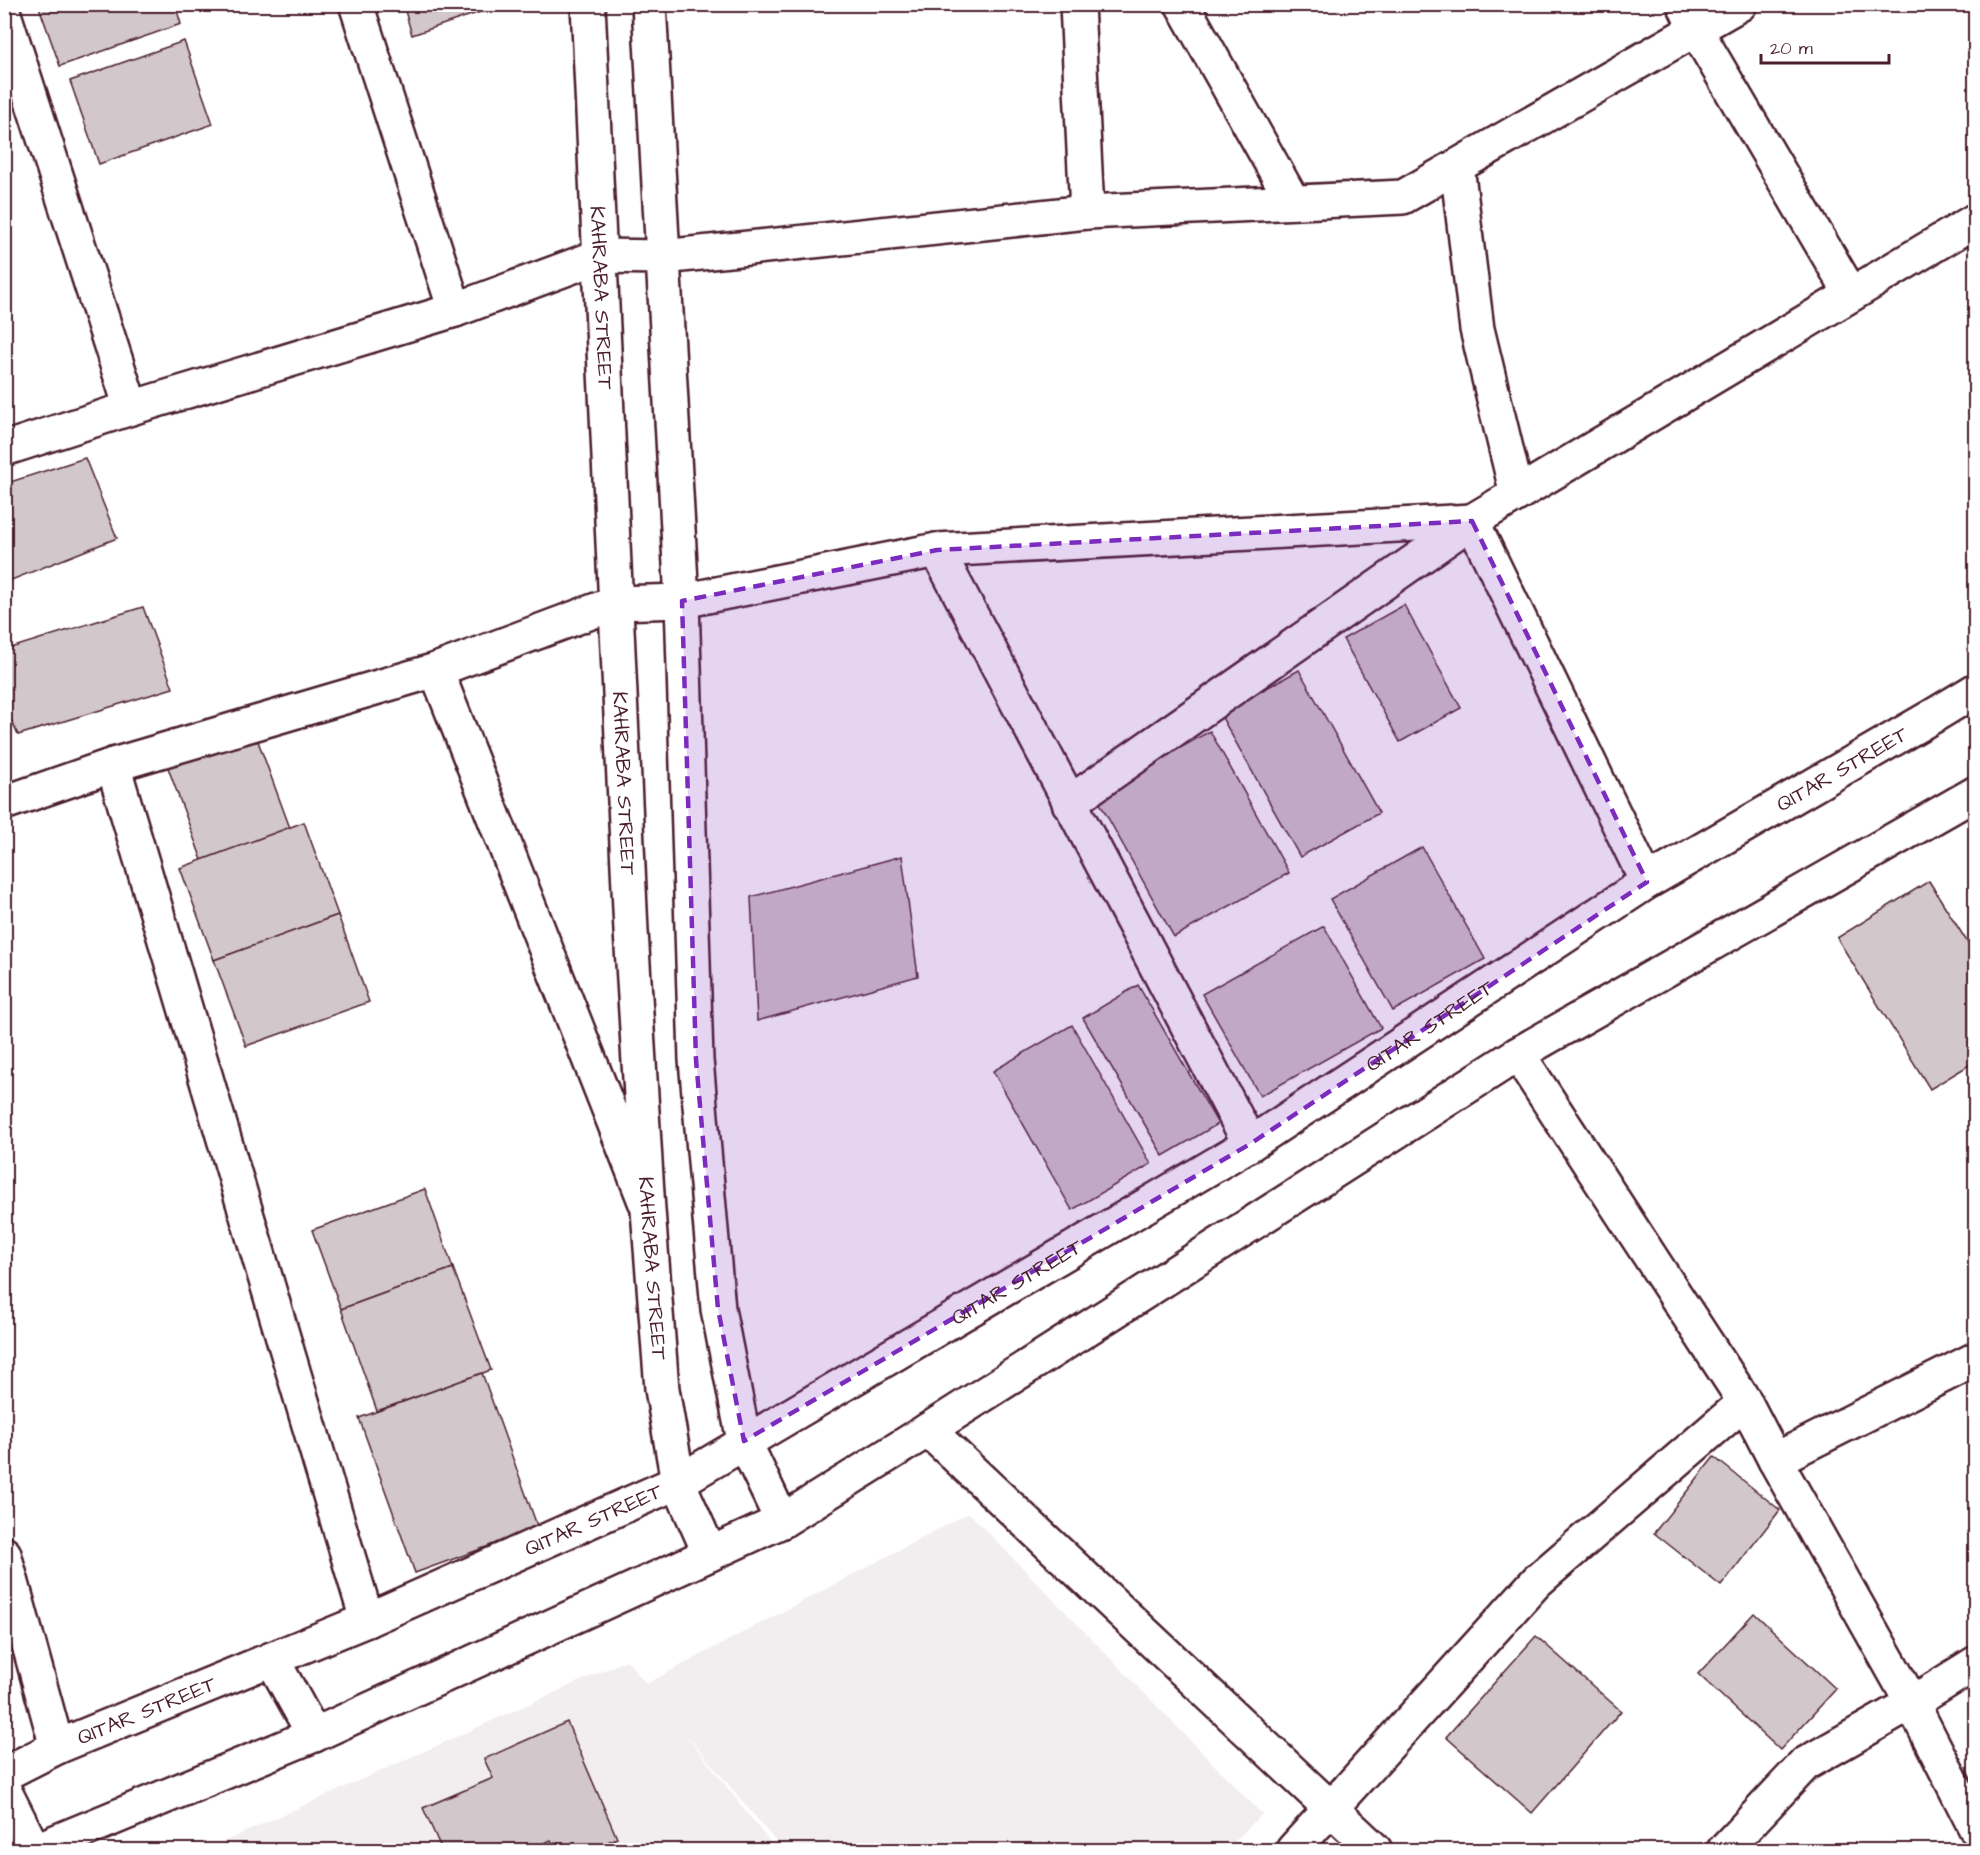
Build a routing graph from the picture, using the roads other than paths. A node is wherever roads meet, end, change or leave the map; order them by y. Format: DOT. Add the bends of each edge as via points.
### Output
graph roads {
  1 [pos="356,4"];
  2 [pos="588,4"];
  3 [pos="649,4"];
  4 [pos="1077,4"];
  5 [pos="1182,4"];
  6 [pos="1740,4"];
  7 [pos="4,14"];
  8 [pos="1690,17"];
  9 [pos="16,84"];
  10 [pos="1457,166"];
  11 [pos="1293,202"];
  12 [pos="1087,212"];
  13 [pos="1976,220"];
  14 [pos="600,256"];
  15 [pos="663,257"];
  16 [pos="1851,294"];
  17 [pos="455,310"];
  18 [pos="130,408"];
  19 [pos="4,449"];
  20 [pos="1517,494"];
  21 [pos="1472,521"];
  22 [pos="937,550"];
  23 [pos="682,601"];
  24 [pos="615,603"];
  25 [pos="436,670"];
  26 [pos="1976,690"];
  27 [pos="113,765"];
  28 [pos="1976,793"];
  29 [pos="4,803"];
  30 [pos="1069,803"];
  31 [pos="1647,882"];
  32 [pos="1518,1054"];
  33 [pos="1250,1144"];
  34 [pos="648,1210"];
  35 [pos="1976,1359"];
  36 [pos="1745,1402"];
  37 [pos="928,1430"];
  38 [pos="744,1441"];
  39 [pos="1775,1460"];
  40 [pos="678,1482"];
  41 [pos="782,1521"];
  42 [pos="4,1554"];
  43 [pos="710,1554"];
  44 [pos="367,1620"];
  45 [pos="272,1659"];
  46 [pos="1976,1663"];
  47 [pos="1912,1703"];
  48 [pos="314,1735"];
  49 [pos="57,1747"];
  50 [pos="4,1774"];
  51 [pos="4,1790"];
  52 [pos="1331,1809"];
  53 [pos="1976,1829"];
  54 [pos="35,1851"];
  55 [pos="1293,1851"];
  56 [pos="1375,1851"];
  57 [pos="1724,1851"];
  1 -- 17 [label="street"];
  2 -- 14 [label="street, KAHRABA STREET"];
  3 -- 15 [label="street"];
  4 -- 12 [label="street"];
  5 -- 11 [label="street"];
  6 -- 8 [label="street"];
  7 -- 9 [label="street"];
  8 -- 10 [label="street"];
  8 -- 16 [label="street"];
  9 -- 18 [label="street"];
  10 -- 11 [label="street" via="1403,197"];
  10 -- 20 [label="street" via="1478,329"];
  11 -- 12 [label="street"];
  12 -- 15 [label="street"];
  13 -- 16 [label="street"];
  14 -- 15 [label="street"];
  14 -- 17 [label="street"];
  14 -- 24 [label="street, KAHRABA STREET"];
  15 -- 23 [label="street"];
  16 -- 20 [label="street"];
  17 -- 18 [label="street"];
  18 -- 19 [label="street"];
  20 -- 21 [label="street"];
  21 -- 22 [label="street"];
  21 -- 30 [label="street"];
  21 -- 31 [label="street"];
  22 -- 23 [label="street"];
  22 -- 30 [label="street"];
  23 -- 24 [label="street"];
  23 -- 38 [label="street" via="696,1060 718,1309"];
  24 -- 25 [label="street"];
  24 -- 34 [label="street, KAHRABA STREET"];
  25 -- 27 [label="street"];
  25 -- 34 [label="street"];
  26 -- 31 [label="street, QITAR STREET"];
  27 -- 29 [label="street"];
  27 -- 44 [label="street"];
  28 -- 32 [label="street"];
  30 -- 33 [label="street"];
  31 -- 33 [label="street, QITAR STREET"];
  32 -- 36 [label="street"];
  32 -- 37 [label="street"];
  33 -- 38 [label="street, QITAR STREET"];
  34 -- 40 [label="street, KAHRABA STREET" via="662,1389"];
  35 -- 39 [label="street"];
  36 -- 39 [label="street"];
  36 -- 52 [label="street" via="1537,1581"];
  37 -- 41 [label="street"];
  37 -- 52 [label="street"];
  38 -- 40 [label="street, QITAR STREET"];
  38 -- 41 [label="street"];
  39 -- 47 [label="street"];
  40 -- 43 [label="street, KAHRABA STREET"];
  40 -- 44 [label="street, QITAR STREET"];
  41 -- 43 [label="street"];
  42 -- 49 [label="street"];
  43 -- 48 [label="street"];
  44 -- 45 [label="street, QITAR STREET"];
  45 -- 48 [label="street"];
  45 -- 49 [label="street, QITAR STREET"];
  46 -- 47 [label="street"];
  47 -- 53 [label="street"];
  47 -- 57 [label="street" via="1805,1764"];
  48 -- 54 [label="street"];
  49 -- 50 [label="street, QITAR STREET"];
  51 -- 54 [label="street"];
  52 -- 55 [label="street"];
  52 -- 56 [label="street"];
}
